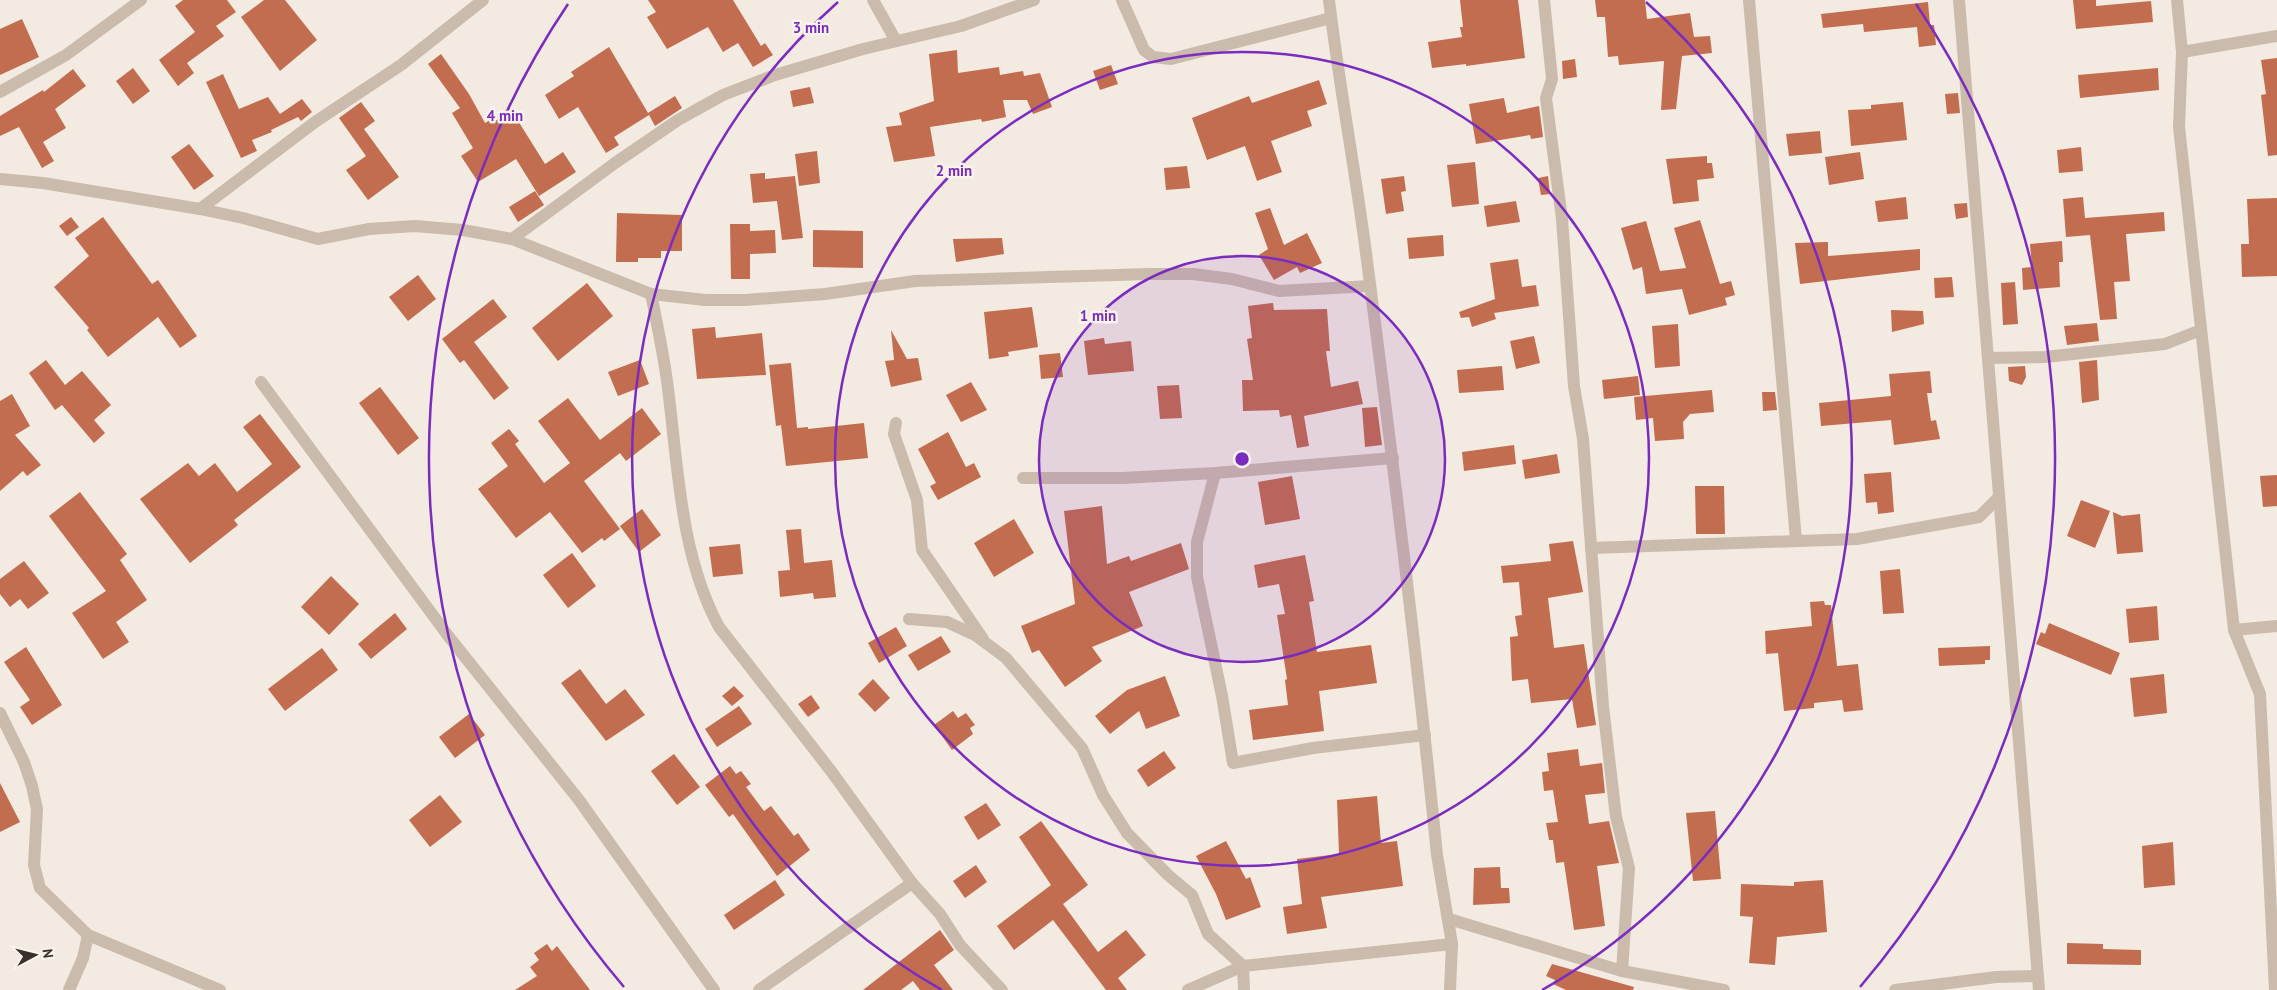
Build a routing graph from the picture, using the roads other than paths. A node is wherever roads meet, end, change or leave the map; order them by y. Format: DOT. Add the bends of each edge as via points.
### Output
graph roads {
  1 [pos="141,0"];
  2 [pos="483,0"];
  3 [pos="873,0"];
  4 [pos="1034,0"];
  5 [pos="1122,0"];
  6 [pos="1329,0"];
  7 [pos="1544,0"];
  8 [pos="1749,0"];
  9 [pos="1959,0"];
  10 [pos="2177,0"];
  11 [pos="1331,18"];
  12 [pos="2277,36"];
  13 [pos="896,41"];
  14 [pos="2182,52"];
  15 [pos="0,92"];
  16 [pos="0,180"];
  17 [pos="200,209"];
  18 [pos="512,239"];
  19 [pos="1370,286"];
  20 [pos="651,294"];
  21 [pos="2201,330"];
  22 [pos="1988,358"];
  23 [pos="261,382"];
  24 [pos="896,423"];
  25 [pos="1393,458"];
  26 [pos="1215,473"];
  27 [pos="1023,478"];
  28 [pos="1999,497"];
  29 [pos="1796,540"];
  30 [pos="1591,548"];
  31 [pos="909,619"];
  32 [pos="2277,626"];
  33 [pos="2234,630"];
  34 [pos="988,645"];
  35 [pos="0,713"];
  36 [pos="1425,735"];
  37 [pos="912,882"];
  38 [pos="1449,919"];
  39 [pos="88,935"];
  40 [pos="1452,944"];
  41 [pos="1243,966"];
  42 [pos="1622,971"];
  43 [pos="2038,976"];
  44 [pos="1699,988"];
  45 [pos="69,990"];
  46 [pos="220,990"];
  47 [pos="714,990"];
  48 [pos="759,990"];
  49 [pos="1002,990"];
  50 [pos="1188,990"];
  51 [pos="1244,990"];
  52 [pos="1450,990"];
  53 [pos="1724,990"];
  54 [pos="1895,990"];
  55 [pos="2040,990"];
  56 [pos="2275,990"];
  1 -- 15 [label="street" via="66,55"];
  2 -- 17 [label="street" via="401,65 315,122"];
  3 -- 13 [label="street"];
  4 -- 13 [label="street" via="961,26"];
  5 -- 11 [label="street" via="1144,50 1153,57 1170,59"];
  6 -- 11 [label="street"];
  7 -- 30 [label="street" via="1552,79 1546,98 1562,219 1574,386 1583,439"];
  8 -- 29 [label="street"];
  9 -- 22 [label="street"];
  10 -- 14 [label="street"];
  11 -- 19 [label="street"];
  12 -- 14 [label="street"];
  13 -- 18 [label="street" via="775,75 723,95 638,147"];
  14 -- 21 [label="street" via="2179,127"];
  16 -- 17 [label="street" via="43,183"];
  17 -- 18 [label="street" via="318,239 369,229 415,226"];
  18 -- 20 [label="street"];
  19 -- 20 [label="street" via="1279,291 1232,279 1158,274 915,281 825,294 744,300 705,300"];
  19 -- 25 [label="street"];
  20 -- 37 [label="street" via="666,373 688,535 710,610 724,634 831,771"];
  21 -- 22 [label="street" via="2166,344 2045,357"];
  21 -- 33 [label="street"];
  22 -- 28 [label="street"];
  23 -- 47 [label="street" via="449,637 579,800"];
  24 -- 34 [label="street" via="894,434 917,500 922,550"];
  25 -- 26 [label="street"];
  25 -- 36 [label="street"];
  26 -- 27 [label="street" via="1124,478"];
  26 -- 36 [label="street" via="1197,542 1197,577 1233,763 1313,748"];
  28 -- 29 [label="street" via="1979,517 1857,539"];
  28 -- 43 [label="street"];
  29 -- 30 [label="street"];
  30 -- 42 [label="street" via="1603,706 1616,816 1629,868"];
  31 -- 34 [label="street" via="947,622"];
  32 -- 33 [label="street"];
  33 -- 56 [label="street" via="2260,694"];
  34 -- 41 [label="street" via="1006,658 1082,748 1103,795 1127,833 1192,896 1208,934"];
  35 -- 39 [label="street" via="32,786 37,809 34,865 40,888"];
  36 -- 38 [label="street" via="1437,855"];
  37 -- 48 [label="street"];
  37 -- 49 [label="street" via="940,914 960,945"];
  38 -- 40 [label="street"];
  38 -- 42 [label="street"];
  39 -- 45 [label="street" via="83,958"];
  39 -- 46 [label="street"];
  40 -- 41 [label="street"];
  40 -- 52 [label="street"];
  41 -- 50 [label="street"];
  41 -- 51 [label="street"];
  42 -- 44 [label="street"];
  43 -- 54 [label="street" via="1996,976"];
  43 -- 55 [label="street"];
  44 -- 53 [label="street"];
}
